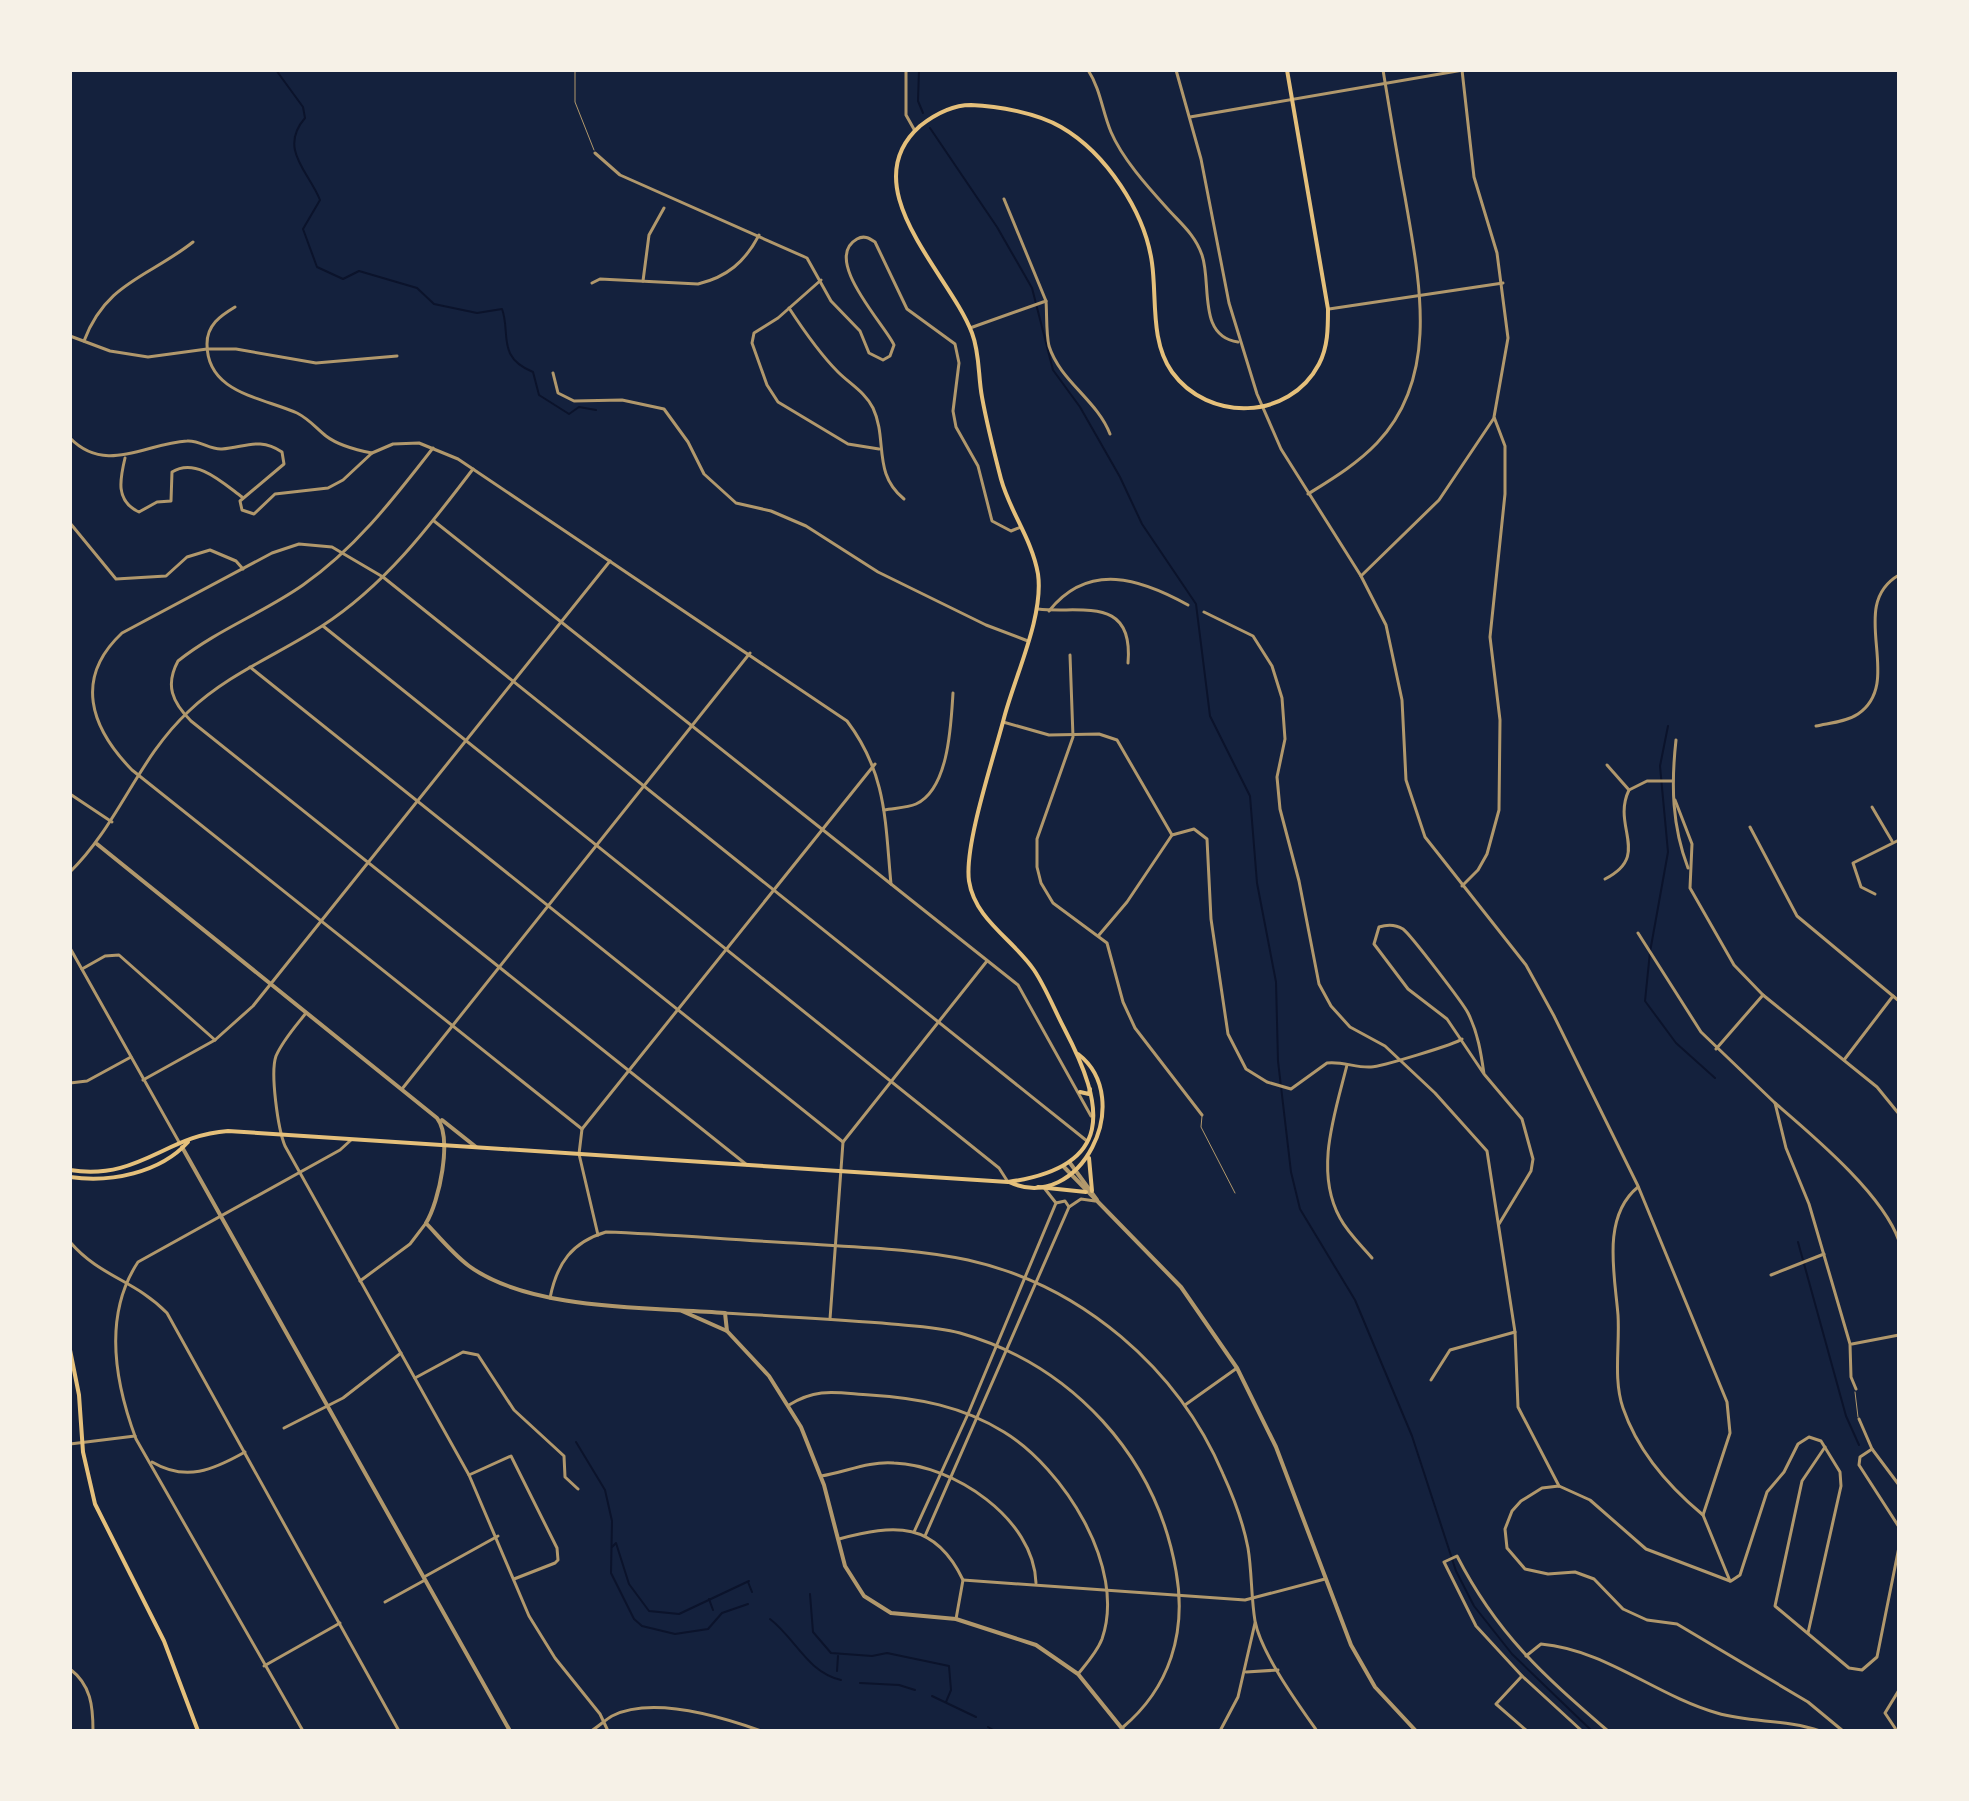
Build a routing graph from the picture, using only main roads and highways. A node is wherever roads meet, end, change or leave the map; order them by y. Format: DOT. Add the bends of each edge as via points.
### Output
graph roads {
  1 [pos="1287,70"];
  2 [pos="1077,1052"];
  3 [pos="1089,1082"];
  4 [pos="1080,1092"];
  5 [pos="190,1140"];
  6 [pos="1089,1155"];
  7 [pos="70,1170"];
  8 [pos="70,1177"];
  9 [pos="1008,1182"];
  10 [pos="1035,1187"];
  11 [pos="1092,1191"];
  12 [pos="1086,1192"];
  13 [pos="70,1350"];
  14 [pos="198,1731"];
  1 -- 2 [label="main road" via="1328,309 1325,350 1314,373 1290,396 1262,407 1240,409 1208,402 1172,373 1159,342 1152,261 1140,219 1112,176 1071,133 1032,116 970,105 939,114 915,131 897,169 901,208 970,328 1001,480 1038,576 1038,609 971,844 969,880 988,921 1033,969"];
  2 -- 3 [label="main road"];
  2 -- 6 [label="main road" via="1094,1072 1103,1102 1099,1137"];
  3 -- 4 [label="main road" via="1089,1094"];
  3 -- 9 [label="main road" via="1094,1120 1088,1142 1064,1167"];
  5 -- 7 [label="main road" via="132,1167"];
  5 -- 8 [label="main road" via="143,1170 120,1177"];
  5 -- 9 [label="main road" via="219,1132 281,1134"];
  6 -- 10 [label="main road" via="1070,1174"];
  6 -- 11 [label="main road"];
  9 -- 10 [label="main road"];
  10 -- 12 [label="main road"];
  13 -- 14 [label="main road" via="88,1484 100,1519 164,1641"];
}
